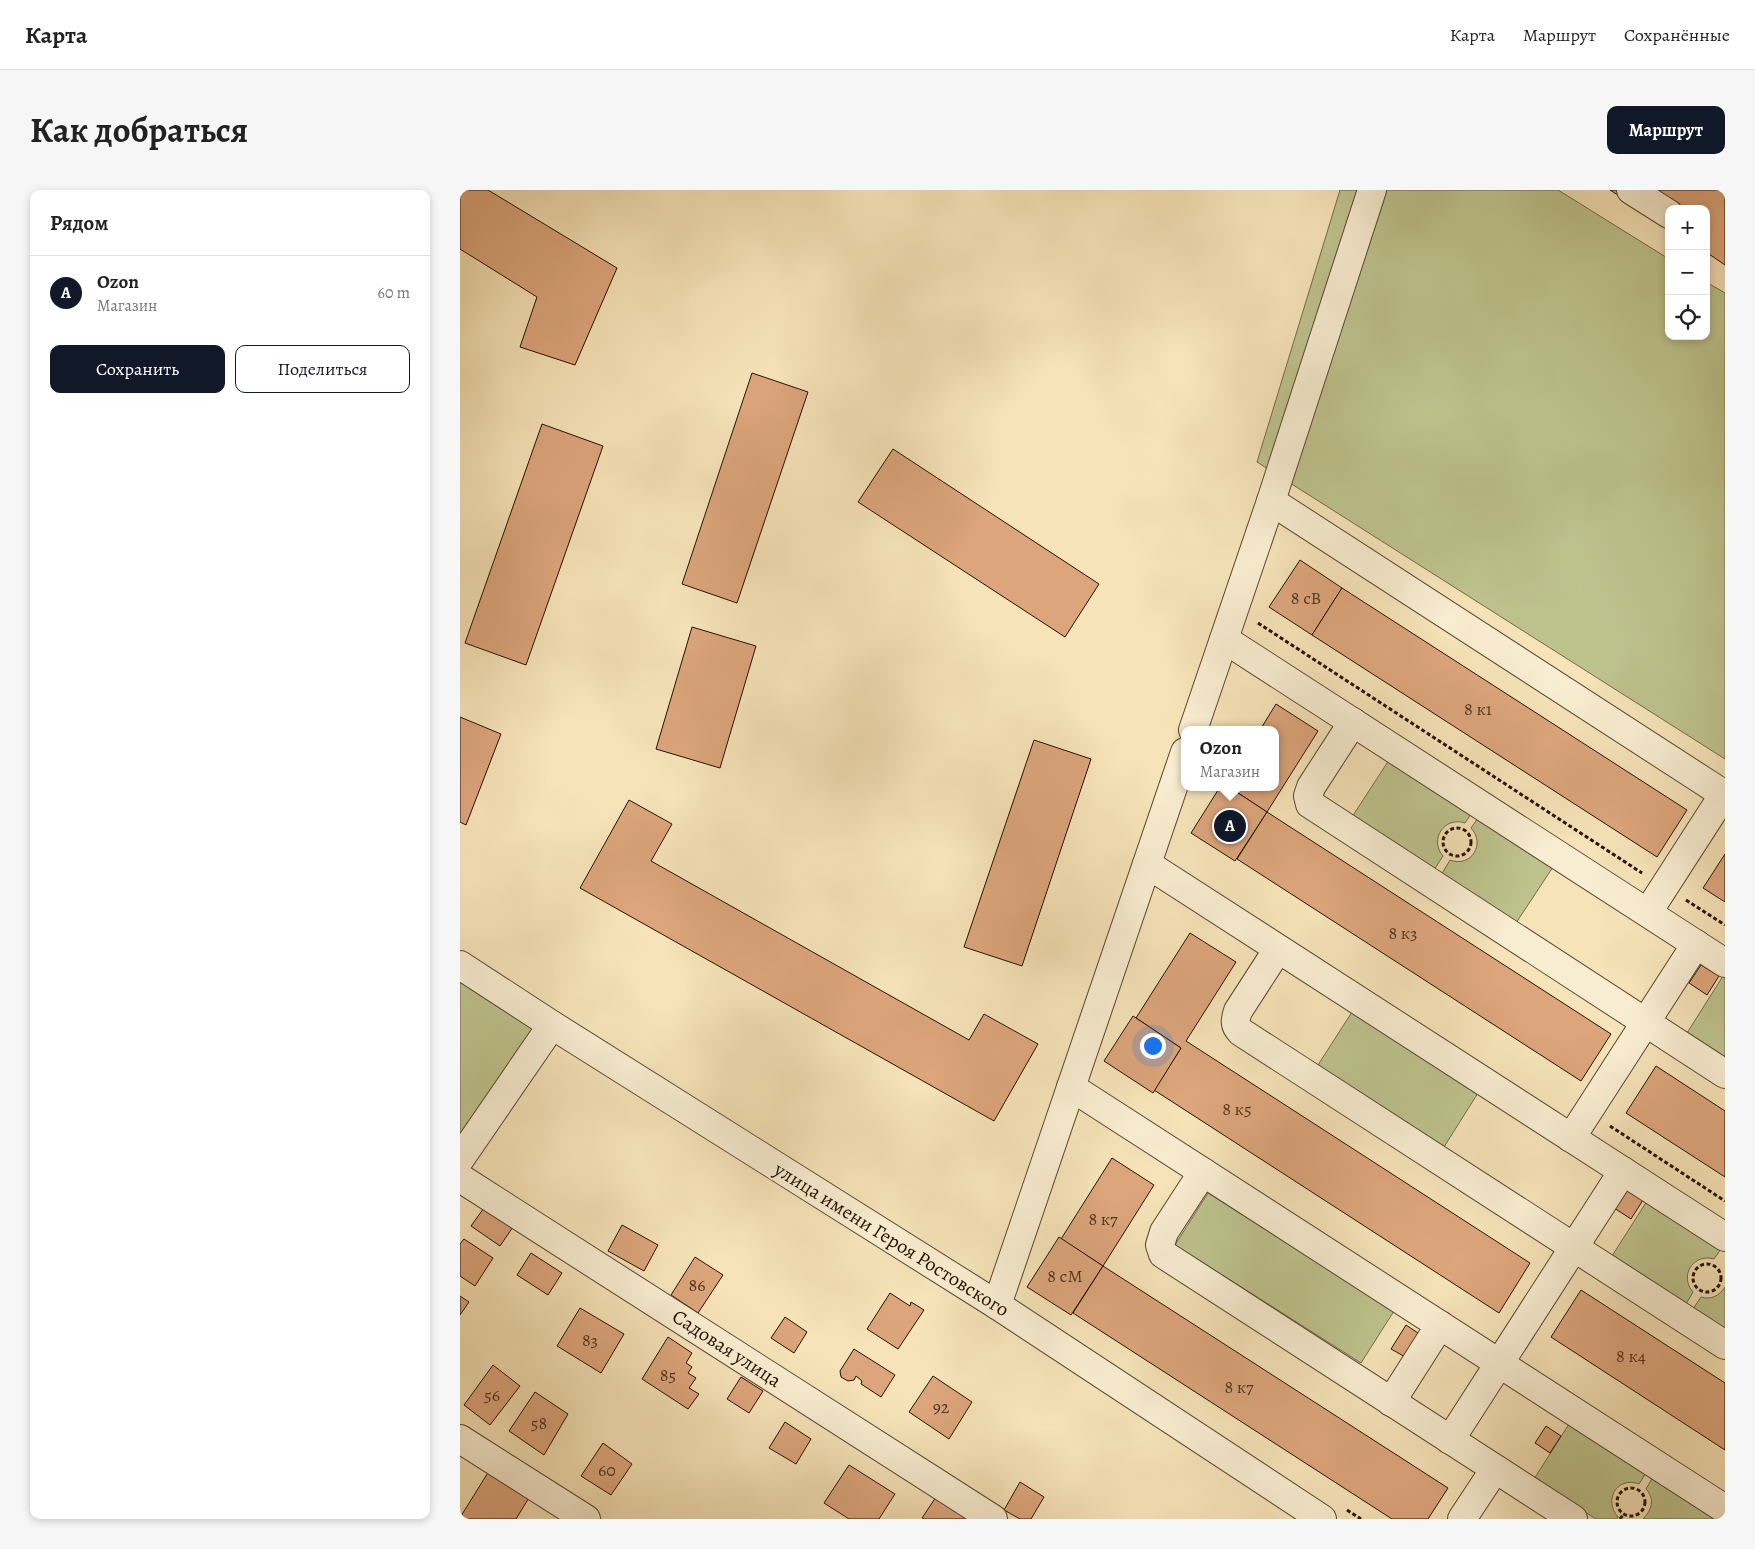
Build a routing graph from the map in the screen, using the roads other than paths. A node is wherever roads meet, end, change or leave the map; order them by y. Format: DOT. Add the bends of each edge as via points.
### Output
graph roads {
  1 [pos="1372,190"];
  2 [pos="1631,190"];
  3 [pos="1665,211"];
  4 [pos="1271,501"];
  5 [pos="1224,639"];
  6 [pos="1353,722"];
  7 [pos="1194,726"];
  8 [pos="1181,764"];
  9 [pos="1724,794"];
  10 [pos="1147,864"];
  11 [pos="1648,912"];
  12 [pos="1696,944"];
  13 [pos="1278,949"];
  14 [pos="1725,962"];
  15 [pos="460,964"];
  16 [pos="1646,1022"];
  17 [pos="552,1026"];
  18 [pos="1725,1074"];
  19 [pos="1071,1087"];
  20 [pos="1571,1138"];
  21 [pos="460,1159"];
  22 [pos="1622,1171"];
  23 [pos="1203,1172"];
  24 [pos="460,1178"];
  25 [pos="1725,1237"];
  26 [pos="1574,1247"];
  27 [pos="997,1305"];
  28 [pos="1440,1325"];
  29 [pos="1725,1345"];
  30 [pos="1499,1363"];
  31 [pos="1392,1402"];
  32 [pos="460,1438"];
  33 [pos="1450,1440"];
  34 [pos="1494,1469"];
  35 [pos="1725,1509"];
  36 [pos="1333,1514"];
  37 [pos="586,1519"];
  38 [pos="993,1519"];
  39 [pos="1462,1519"];
  40 [pos="1573,1519"];
  1 -- 4 [label="street"];
  2 -- 3 [label="street"];
  4 -- 5 [label="street"];
  4 -- 9 [label="street"];
  5 -- 6 [label="street"];
  5 -- 7 [label="street"];
  6 -- 11 [label="street"];
  6 -- 16 [label="street" via="1311,787 1310,804"];
  8 -- 10 [label="street"];
  9 -- 11 [label="street"];
  10 -- 13 [label="street"];
  10 -- 19 [label="street"];
  11 -- 12 [label="street"];
  12 -- 14 [label="street"];
  12 -- 16 [label="street"];
  13 -- 20 [label="street"];
  13 -- 26 [label="street" via="1238,1011 1236,1027"];
  15 -- 17 [label="street, улица имени Героя Ростовского"];
  16 -- 18 [label="street"];
  16 -- 20 [label="street"];
  17 -- 21 [label="street"];
  17 -- 27 [label="street, улица имени Героя Ростовского"];
  19 -- 23 [label="street"];
  19 -- 27 [label="street"];
  20 -- 22 [label="street"];
  22 -- 25 [label="street"];
  22 -- 26 [label="street"];
  23 -- 28 [label="street"];
  23 -- 31 [label="street" via="1164,1232 1160,1245 1163,1254"];
  24 -- 38 [label="street, Садовая улица"];
  26 -- 29 [label="street"];
  26 -- 30 [label="street"];
  27 -- 36 [label="street, улица имени Героя Ростовского"];
  28 -- 30 [label="street"];
  28 -- 31 [label="street"];
  30 -- 33 [label="street"];
  30 -- 35 [label="street"];
  31 -- 33 [label="street"];
  32 -- 37 [label="street"];
  33 -- 34 [label="street"];
  34 -- 39 [label="street"];
  34 -- 40 [label="street"];
}
